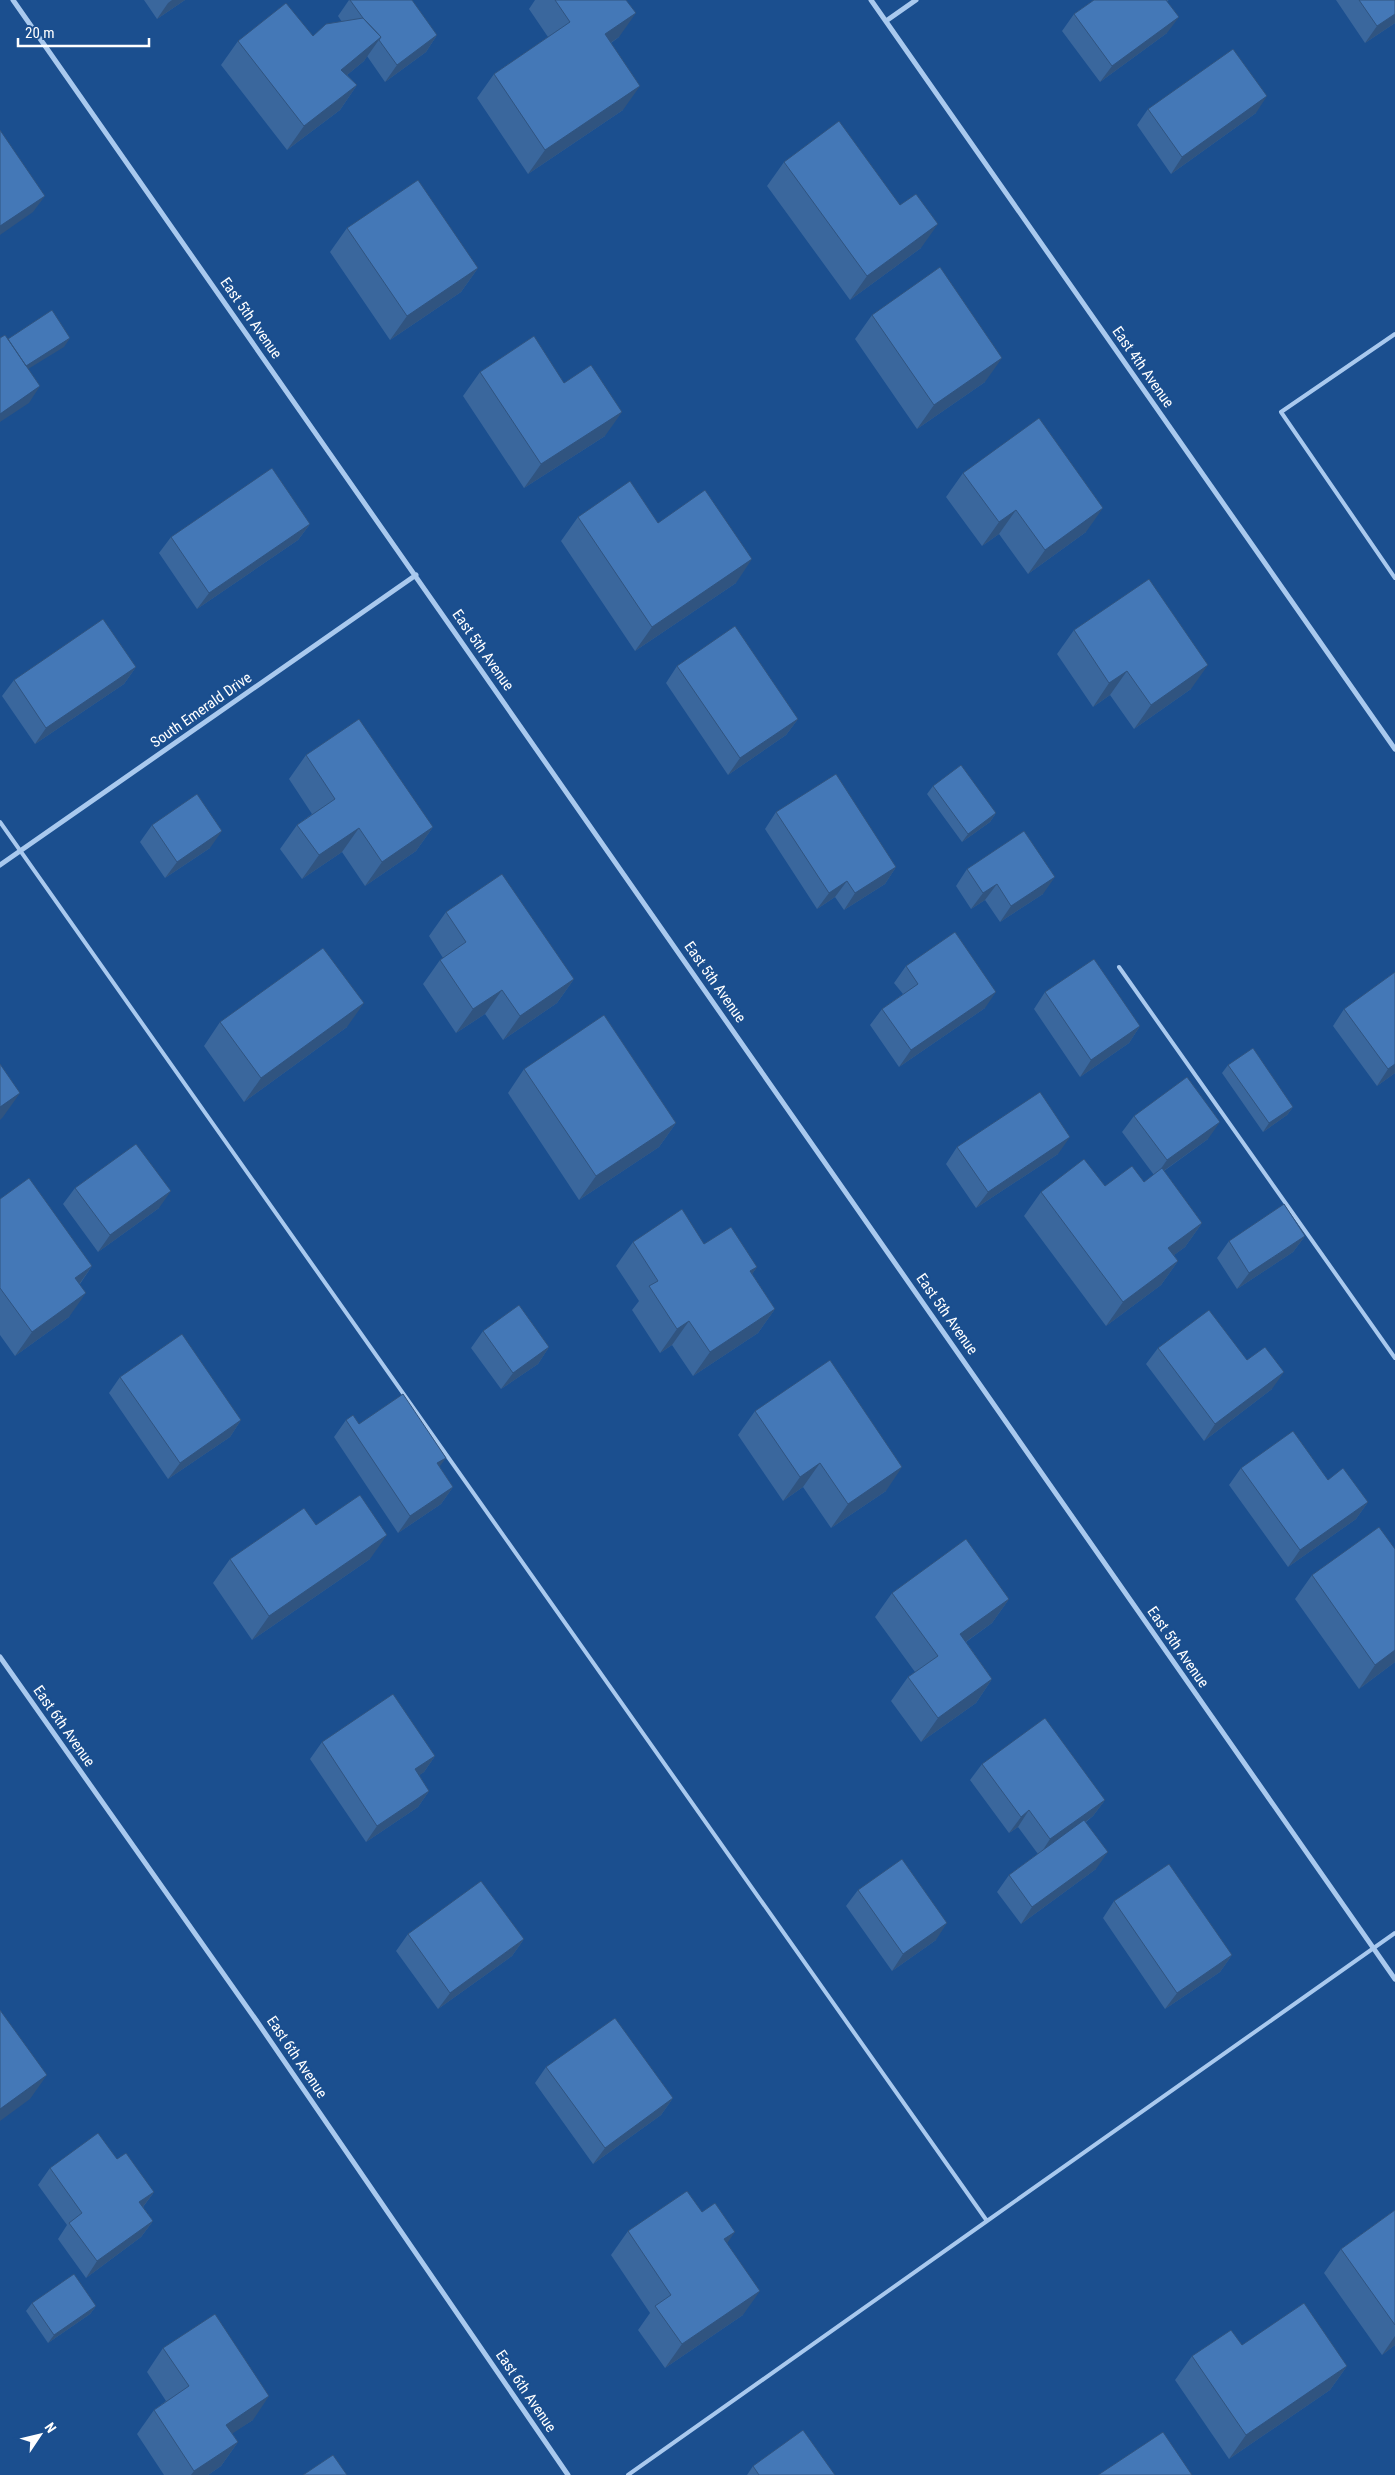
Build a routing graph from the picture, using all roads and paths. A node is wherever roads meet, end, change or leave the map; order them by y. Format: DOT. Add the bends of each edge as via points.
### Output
graph roads {
  1 [pos="13,0"];
  2 [pos="871,0"];
  3 [pos="916,0"];
  4 [pos="886,21"];
  5 [pos="1395,334"];
  6 [pos="416,575"];
  7 [pos="1395,578"];
  8 [pos="1395,749"];
  9 [pos="0,822"];
  10 [pos="20,851"];
  11 [pos="0,865"];
  12 [pos="1119,967"];
  13 [pos="1395,1358"];
  14 [pos="0,1657"];
  15 [pos="1395,1933"];
  16 [pos="1373,1948"];
  17 [pos="1395,1979"];
  18 [pos="987,2221"];
  19 [pos="568,2475"];
  20 [pos="628,2475"];
  1 -- 6 [label="street, East 5th Avenue"];
  2 -- 4 [label="street, East 4th Avenue"];
  3 -- 4 [label="street"];
  4 -- 8 [label="street, East 4th Avenue"];
  5 -- 7 [label="lane" via="1280,412"];
  6 -- 10 [label="street, South Emerald Drive"];
  6 -- 16 [label="street, East 5th Avenue"];
  9 -- 10 [label="lane"];
  10 -- 11 [label="street, South Emerald Drive"];
  10 -- 18 [label="lane"];
  12 -- 13 [label="lane"];
  14 -- 19 [label="street, East 6th Avenue" via="250,2012"];
  15 -- 16 [label="lane"];
  16 -- 17 [label="street, East 5th Avenue"];
  16 -- 18 [label="lane"];
  18 -- 20 [label="lane"];
}
